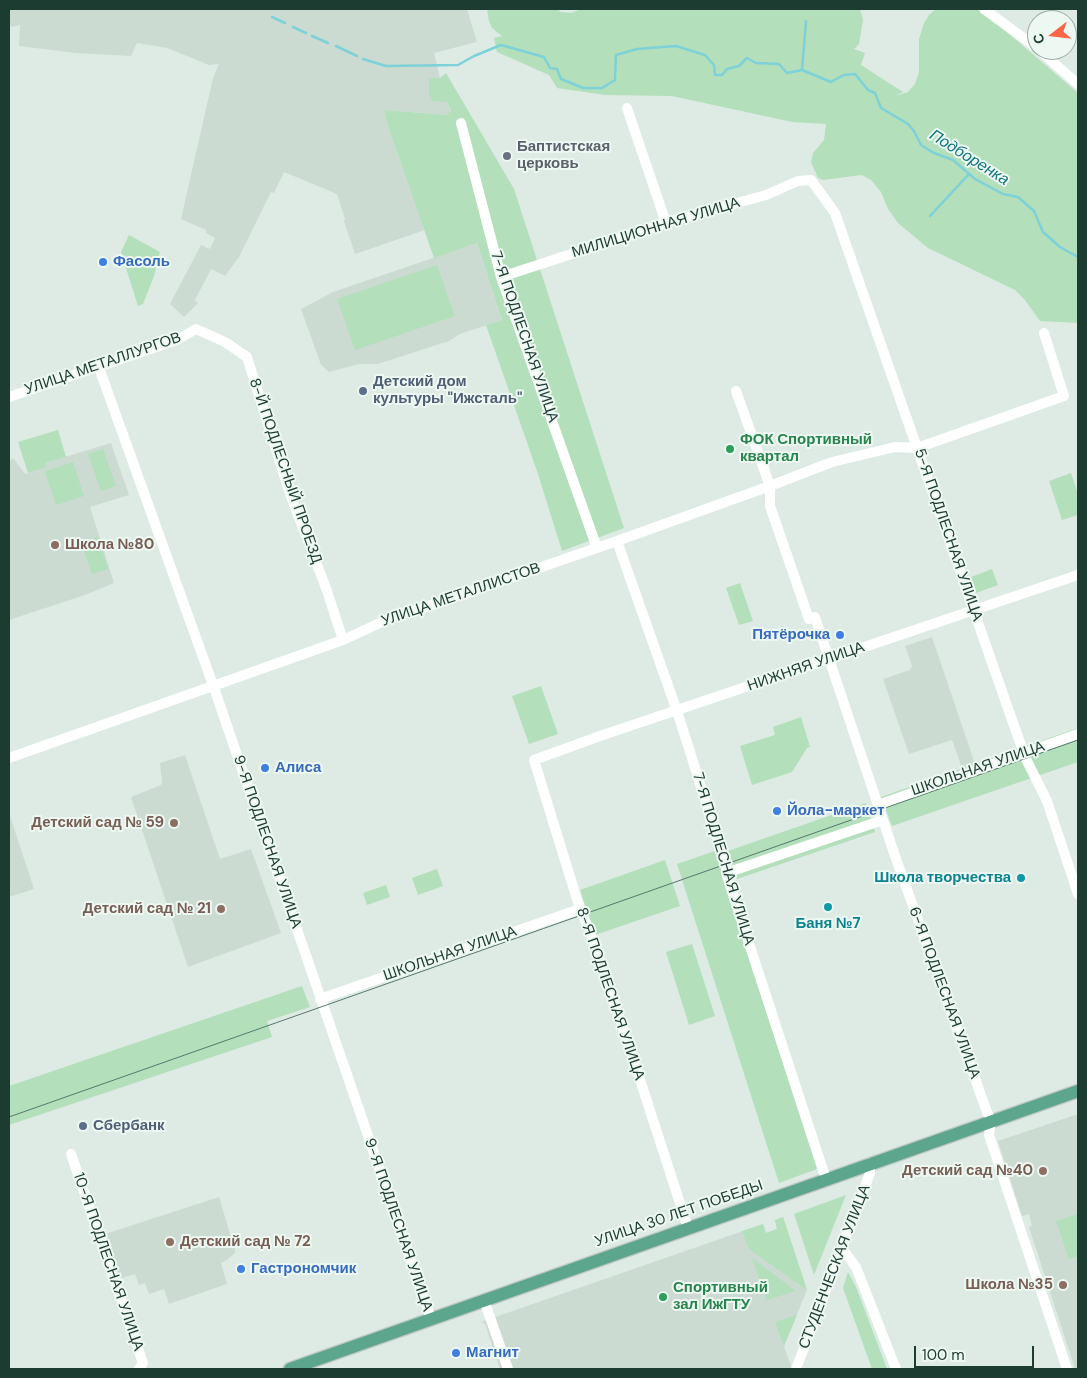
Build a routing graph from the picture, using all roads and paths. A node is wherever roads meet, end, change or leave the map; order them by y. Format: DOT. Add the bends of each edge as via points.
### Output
graph roads {
  1 [pos="984,9"];
  2 [pos="1027,41"];
  3 [pos="1051,60"];
  4 [pos="1078,84"];
  5 [pos="627,108"];
  6 [pos="461,123"];
  7 [pos="811,180"];
  8 [pos="666,224"];
  9 [pos="502,277"];
  10 [pos="196,329"];
  11 [pos="1044,333"];
  12 [pos="98,365"];
  13 [pos="736,391"];
  14 [pos="9,397"];
  15 [pos="918,448"];
  16 [pos="770,486"];
  17 [pos="617,541"];
  18 [pos="597,548"];
  19 [pos="1078,575"];
  20 [pos="974,610"];
  21 [pos="343,640"];
  22 [pos="829,659"];
  23 [pos="213,685"];
  24 [pos="677,711"];
  25 [pos="1078,734"];
  26 [pos="1025,753"];
  27 [pos="9,758"];
  28 [pos="534,760"];
  29 [pos="878,805"];
  30 [pos="883,820"];
  31 [pos="726,873"];
  32 [pos="1078,894"];
  33 [pos="580,909"];
  34 [pos="320,999"];
  35 [pos="1078,1091"];
  36 [pos="990,1121"];
  37 [pos="71,1154"];
  38 [pos="870,1163"];
  39 [pos="826,1179"];
  40 [pos="688,1228"];
  41 [pos="842,1248"];
  42 [pos="484,1300"];
  43 [pos="431,1319"];
  44 [pos="139,1369"];
  45 [pos="290,1369"];
  46 [pos="508,1369"];
  47 [pos="796,1369"];
  48 [pos="896,1369"];
  49 [pos="1067,1369"];
  1 -- 2 [label="street"];
  3 -- 4 [label="street"];
  5 -- 8 [label="street"];
  6 -- 9 [label="street, 7-Я ПОДЛЕСНАЯ УЛИЦА"];
  7 -- 8 [label="street, МИЛИЦИОННАЯ УЛИЦА" via="798,180 766,195"];
  7 -- 15 [label="street, 5-Я ПОДЛЕСНАЯ УЛИЦА" via="835,213"];
  8 -- 9 [label="street, МИЛИЦИОННАЯ УЛИЦА"];
  9 -- 18 [label="street, 7-Я ПОДЛЕСНАЯ УЛИЦА"];
  10 -- 12 [label="street, УЛИЦА МЕТАЛЛУРГОВ" via="177,340"];
  10 -- 21 [label="street, 8-Й ПОДЛЕСНЫЙ ПРОЕЗД" via="225,342 247,357 290,494"];
  11 -- 15 [label="street" via="1064,396"];
  12 -- 14 [label="street, УЛИЦА МЕТАЛЛУРГОВ"];
  12 -- 23 [label="street, 9-Я ПОДЛЕСНАЯ УЛИЦА"];
  13 -- 16 [label="street, 6-Я ПОДЛЕСНАЯ УЛИЦА"];
  15 -- 16 [label="street, УЛИЦА МЕТАЛЛИСТОВ" via="895,447 832,462"];
  15 -- 20 [label="street, 5-Я ПОДЛЕСНАЯ УЛИЦА"];
  16 -- 17 [label="street, УЛИЦА МЕТАЛЛИСТОВ"];
  16 -- 22 [label="street, 6-Я ПОДЛЕСНАЯ УЛИЦА" via="770,506"];
  17 -- 18 [label="street, УЛИЦА МЕТАЛЛИСТОВ"];
  17 -- 24 [label="street, 7-Я ПОДЛЕСНАЯ УЛИЦА"];
  18 -- 21 [label="street, УЛИЦА МЕТАЛЛИСТОВ" via="397,615"];
  19 -- 20 [label="street, НИЖНЯЯ УЛИЦА"];
  20 -- 22 [label="street, НИЖНЯЯ УЛИЦА"];
  20 -- 26 [label="street, 5-Я ПОДЛЕСНАЯ УЛИЦА"];
  21 -- 23 [label="street, УЛИЦА МЕТАЛЛИСТОВ"];
  22 -- 24 [label="street, НИЖНЯЯ УЛИЦА"];
  22 -- 29 [label="street, 6-Я ПОДЛЕСНАЯ УЛИЦА"];
  23 -- 27 [label="street, УЛИЦА МЕТАЛЛИСТОВ"];
  23 -- 34 [label="street, 9-Я ПОДЛЕСНАЯ УЛИЦА"];
  24 -- 28 [label="street, НИЖНЯЯ УЛИЦА"];
  24 -- 31 [label="street, 7-Я ПОДЛЕСНАЯ УЛИЦА"];
  25 -- 26 [label="street, ШКОЛЬНАЯ УЛИЦА"];
  26 -- 29 [label="street, ШКОЛЬНАЯ УЛИЦА"];
  26 -- 32 [label="street, 5-Я ПОДЛЕСНАЯ УЛИЦА" via="1047,801"];
  28 -- 33 [label="street, 8-Я ПОДЛЕСНАЯ УЛИЦА"];
  29 -- 30 [label="street, 6-Я ПОДЛЕСНАЯ УЛИЦА"];
  30 -- 31 [label="street"];
  30 -- 36 [label="street, 6-Я ПОДЛЕСНАЯ УЛИЦА"];
  31 -- 39 [label="street, 7-Я ПОДЛЕСНАЯ УЛИЦА"];
  33 -- 34 [label="street, ШКОЛЬНАЯ УЛИЦА"];
  33 -- 40 [label="street, 8-Я ПОДЛЕСНАЯ УЛИЦА" via="632,1054"];
  34 -- 43 [label="street, 9-Я ПОДЛЕСНАЯ УЛИЦА"];
  35 -- 36 [label="main road, УЛИЦА 30 ЛЕТ ПОБЕДЫ"];
  36 -- 38 [label="main road, УЛИЦА 30 ЛЕТ ПОБЕДЫ"];
  36 -- 49 [label="street, 6-Я ПОДЛЕСНАЯ УЛИЦА" via="989,1135"];
  37 -- 44 [label="street, 10-Я ПОДЛЕСНАЯ УЛИЦА" via="143,1363"];
  38 -- 39 [label="main road, УЛИЦА 30 ЛЕТ ПОБЕДЫ"];
  38 -- 41 [label="street, СТУДЕНЧЕСКАЯ УЛИЦА" via="870,1173"];
  39 -- 40 [label="main road, УЛИЦА 30 ЛЕТ ПОБЕДЫ"];
  40 -- 42 [label="main road, УЛИЦА 30 ЛЕТ ПОБЕДЫ"];
  41 -- 47 [label="street, СТУДЕНЧЕСКАЯ УЛИЦА"];
  41 -- 48 [label="street" via="856,1267"];
  42 -- 43 [label="main road, УЛИЦА 30 ЛЕТ ПОБЕДЫ"];
  42 -- 46 [label="street"];
  43 -- 45 [label="main road, УЛИЦА 30 ЛЕТ ПОБЕДЫ"];
}
